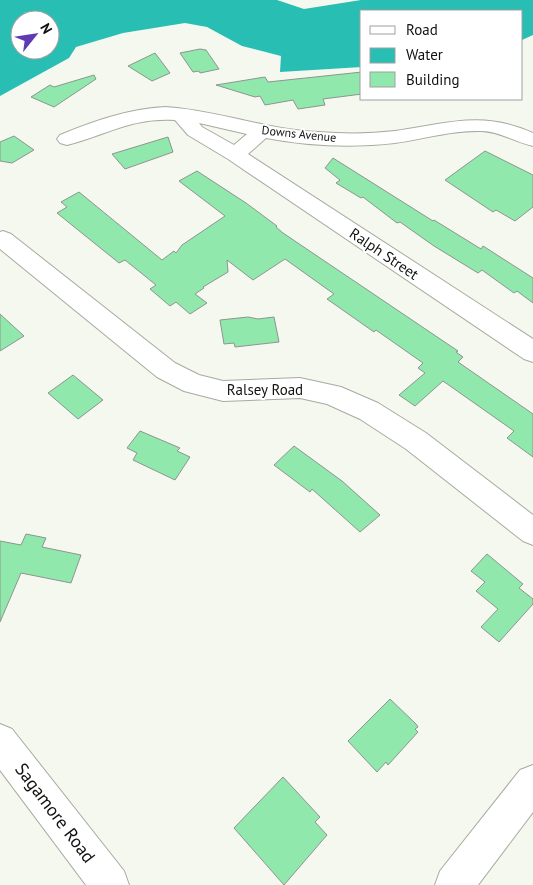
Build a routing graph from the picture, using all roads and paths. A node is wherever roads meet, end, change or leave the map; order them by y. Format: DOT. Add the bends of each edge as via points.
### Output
graph roads {
  1 [pos="182,115"];
  2 [pos="262,131"];
  3 [pos="67,140"];
  4 [pos="533,140"];
  5 [pos="235,154"];
  6 [pos="1,240"];
  7 [pos="533,352"];
  8 [pos="533,532"];
  9 [pos="0,741"];
  10 [pos="533,783"];
  11 [pos="110,885"];
  12 [pos="454,885"];
  1 -- 2 [label="street, Downs Avenue"];
  1 -- 3 [label="street, Downs Avenue" via="143,115 93,128"];
  1 -- 5 [label="street, Ralph Street" via="195,131"];
  2 -- 4 [label="street, Downs Avenue" via="337,139 373,138 474,124 508,129"];
  2 -- 5 [label="street"];
  5 -- 7 [label="street, Ralph Street"];
  6 -- 8 [label="street, Ralsey Road" via="166,370 193,384 223,391 300,388 332,394 369,411 416,442"];
  9 -- 11 [label="street, Sagamore Road"];
  10 -- 12 [label="street"];
}
